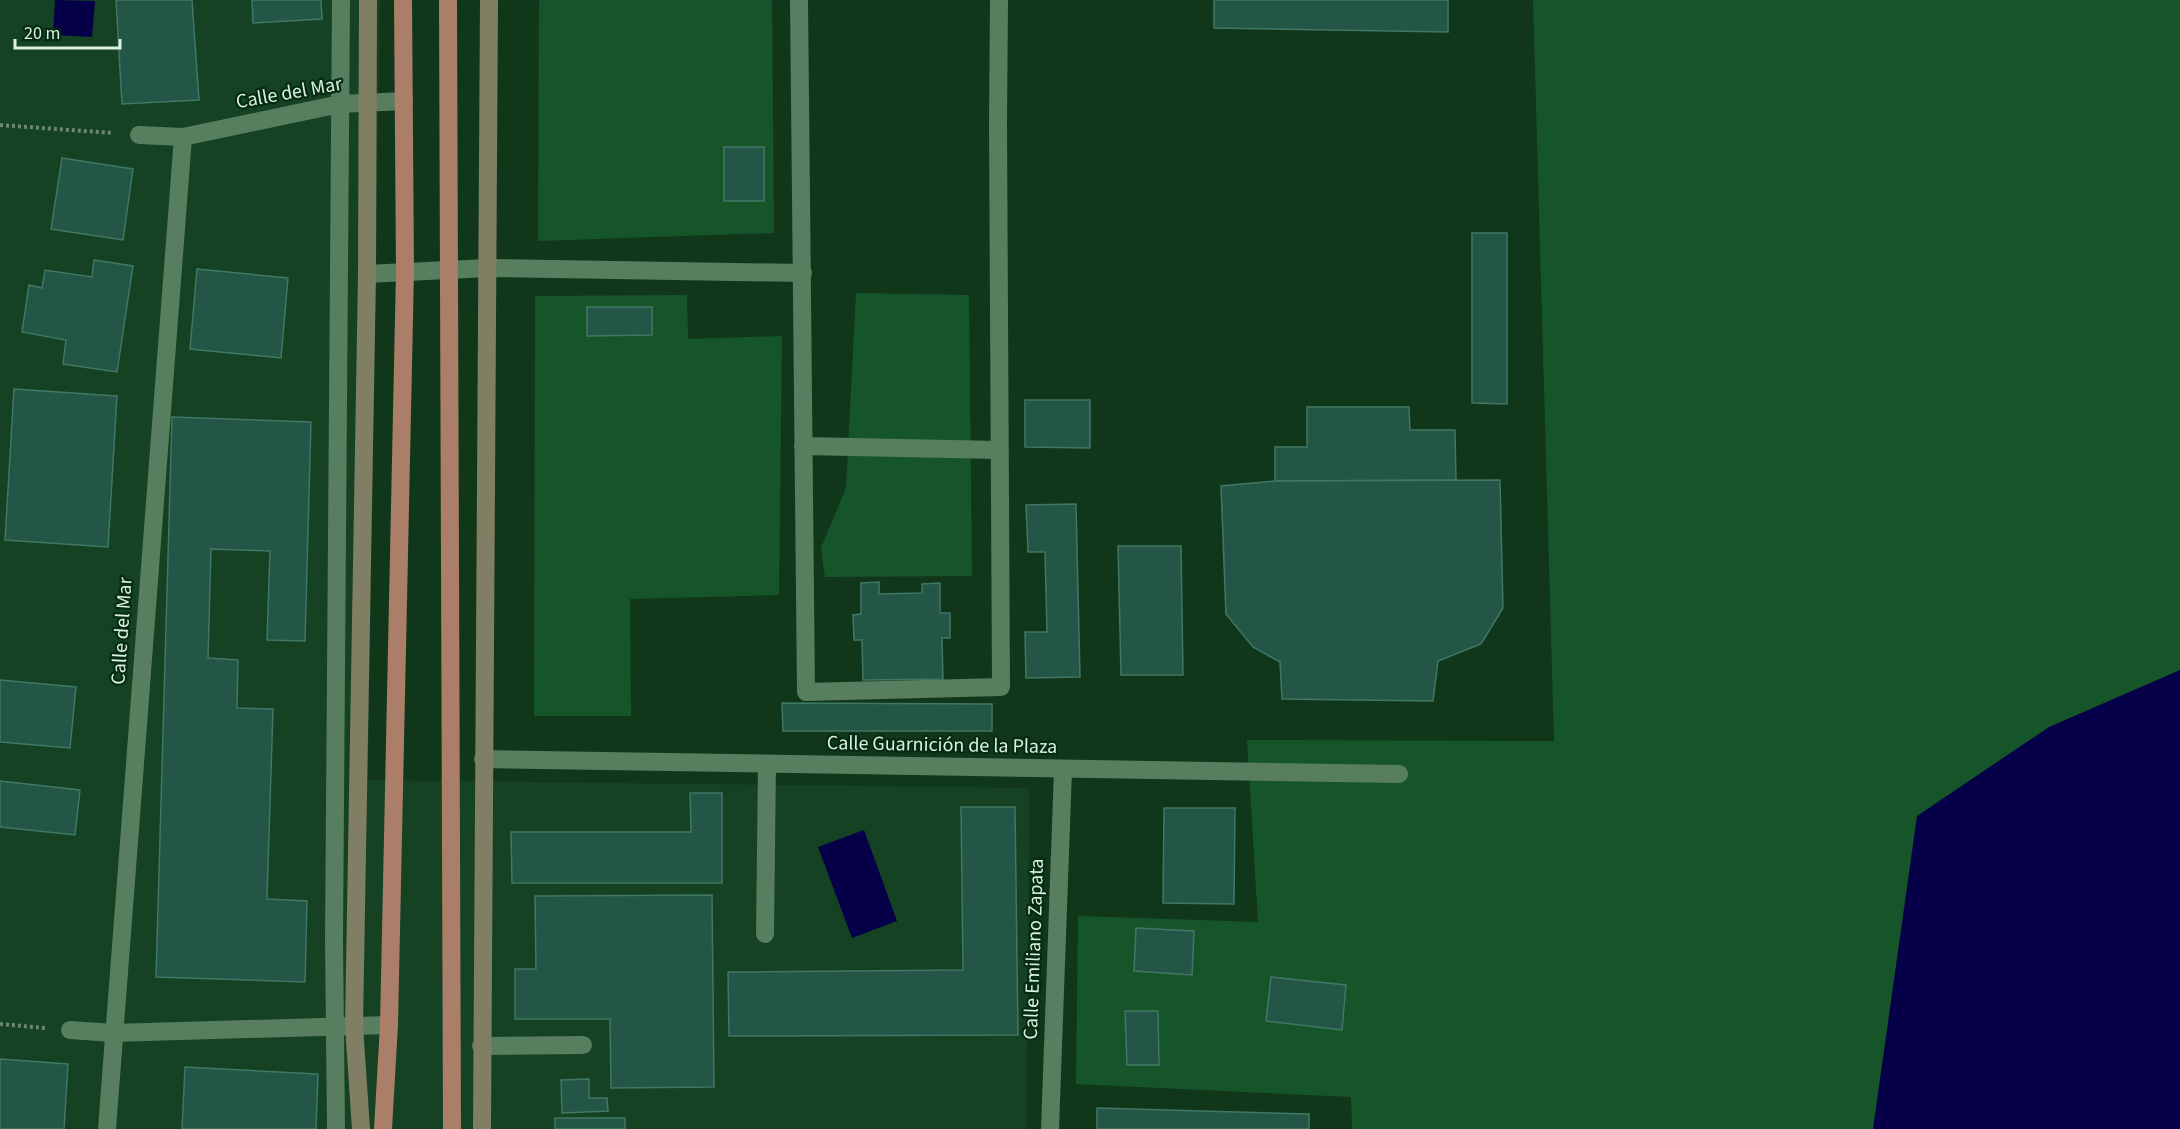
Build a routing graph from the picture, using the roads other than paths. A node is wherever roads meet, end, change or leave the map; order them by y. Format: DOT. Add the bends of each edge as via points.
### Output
graph roads {
  1 [pos="341,0"];
  2 [pos="368,0"];
  3 [pos="403,0"];
  4 [pos="448,0"];
  5 [pos="489,0"];
  6 [pos="799,0"];
  7 [pos="999,0"];
  8 [pos="404,101"];
  9 [pos="367,103"];
  10 [pos="339,104"];
  11 [pos="139,135"];
  12 [pos="183,136"];
  13 [pos="487,268"];
  14 [pos="449,270"];
  15 [pos="405,271"];
  16 [pos="803,273"];
  17 [pos="367,274"];
  18 [pos="803,446"];
  19 [pos="999,450"];
  20 [pos="483,759"];
  21 [pos="767,764"];
  22 [pos="1063,770"];
  23 [pos="1399,774"];
  24 [pos="765,934"];
  25 [pos="335,1025"];
  26 [pos="389,1025"];
  27 [pos="354,1026"];
  28 [pos="70,1030"];
  29 [pos="113,1033"];
  30 [pos="583,1045"];
  31 [pos="481,1046"];
  32 [pos="107,1129"];
  33 [pos="336,1129"];
  34 [pos="362,1129"];
  35 [pos="383,1129"];
  36 [pos="452,1129"];
  37 [pos="482,1129"];
  38 [pos="1050,1129"];
  1 -- 10 [label="street"];
  2 -- 9 [label="main road"];
  3 -- 8 [label="main road"];
  4 -- 14 [label="main road"];
  5 -- 13 [label="main road"];
  6 -- 16 [label="street"];
  7 -- 19 [label="street"];
  8 -- 9 [label="street, Calle del Mar"];
  8 -- 15 [label="main road"];
  9 -- 10 [label="street, Calle del Mar"];
  9 -- 17 [label="main road"];
  10 -- 12 [label="street, Calle del Mar"];
  10 -- 25 [label="street"];
  11 -- 12 [label="street, Calle del Mar"];
  12 -- 29 [label="street, Calle del Mar"];
  13 -- 14 [label="street"];
  13 -- 16 [label="street"];
  13 -- 20 [label="main road"];
  14 -- 15 [label="street"];
  14 -- 36 [label="main road"];
  15 -- 17 [label="street"];
  15 -- 26 [label="main road"];
  16 -- 18 [label="street"];
  17 -- 27 [label="main road"];
  18 -- 19 [label="street"];
  18 -- 19 [label="street" via="806,692 1001,687"];
  20 -- 21 [label="street, Calle Guarnición de la Plaza"];
  20 -- 31 [label="main road"];
  21 -- 22 [label="street, Calle Guarnición de la Plaza"];
  21 -- 24 [label="street"];
  22 -- 23 [label="street, Calle Guarnición de la Plaza"];
  22 -- 38 [label="street, Calle Emiliano Zapata"];
  25 -- 27 [label="street"];
  25 -- 29 [label="street"];
  25 -- 33 [label="street"];
  26 -- 27 [label="street"];
  26 -- 35 [label="main road"];
  27 -- 34 [label="main road"];
  28 -- 29 [label="street"];
  29 -- 32 [label="street, Calle del Mar"];
  30 -- 31 [label="street"];
  31 -- 37 [label="main road"];
}
